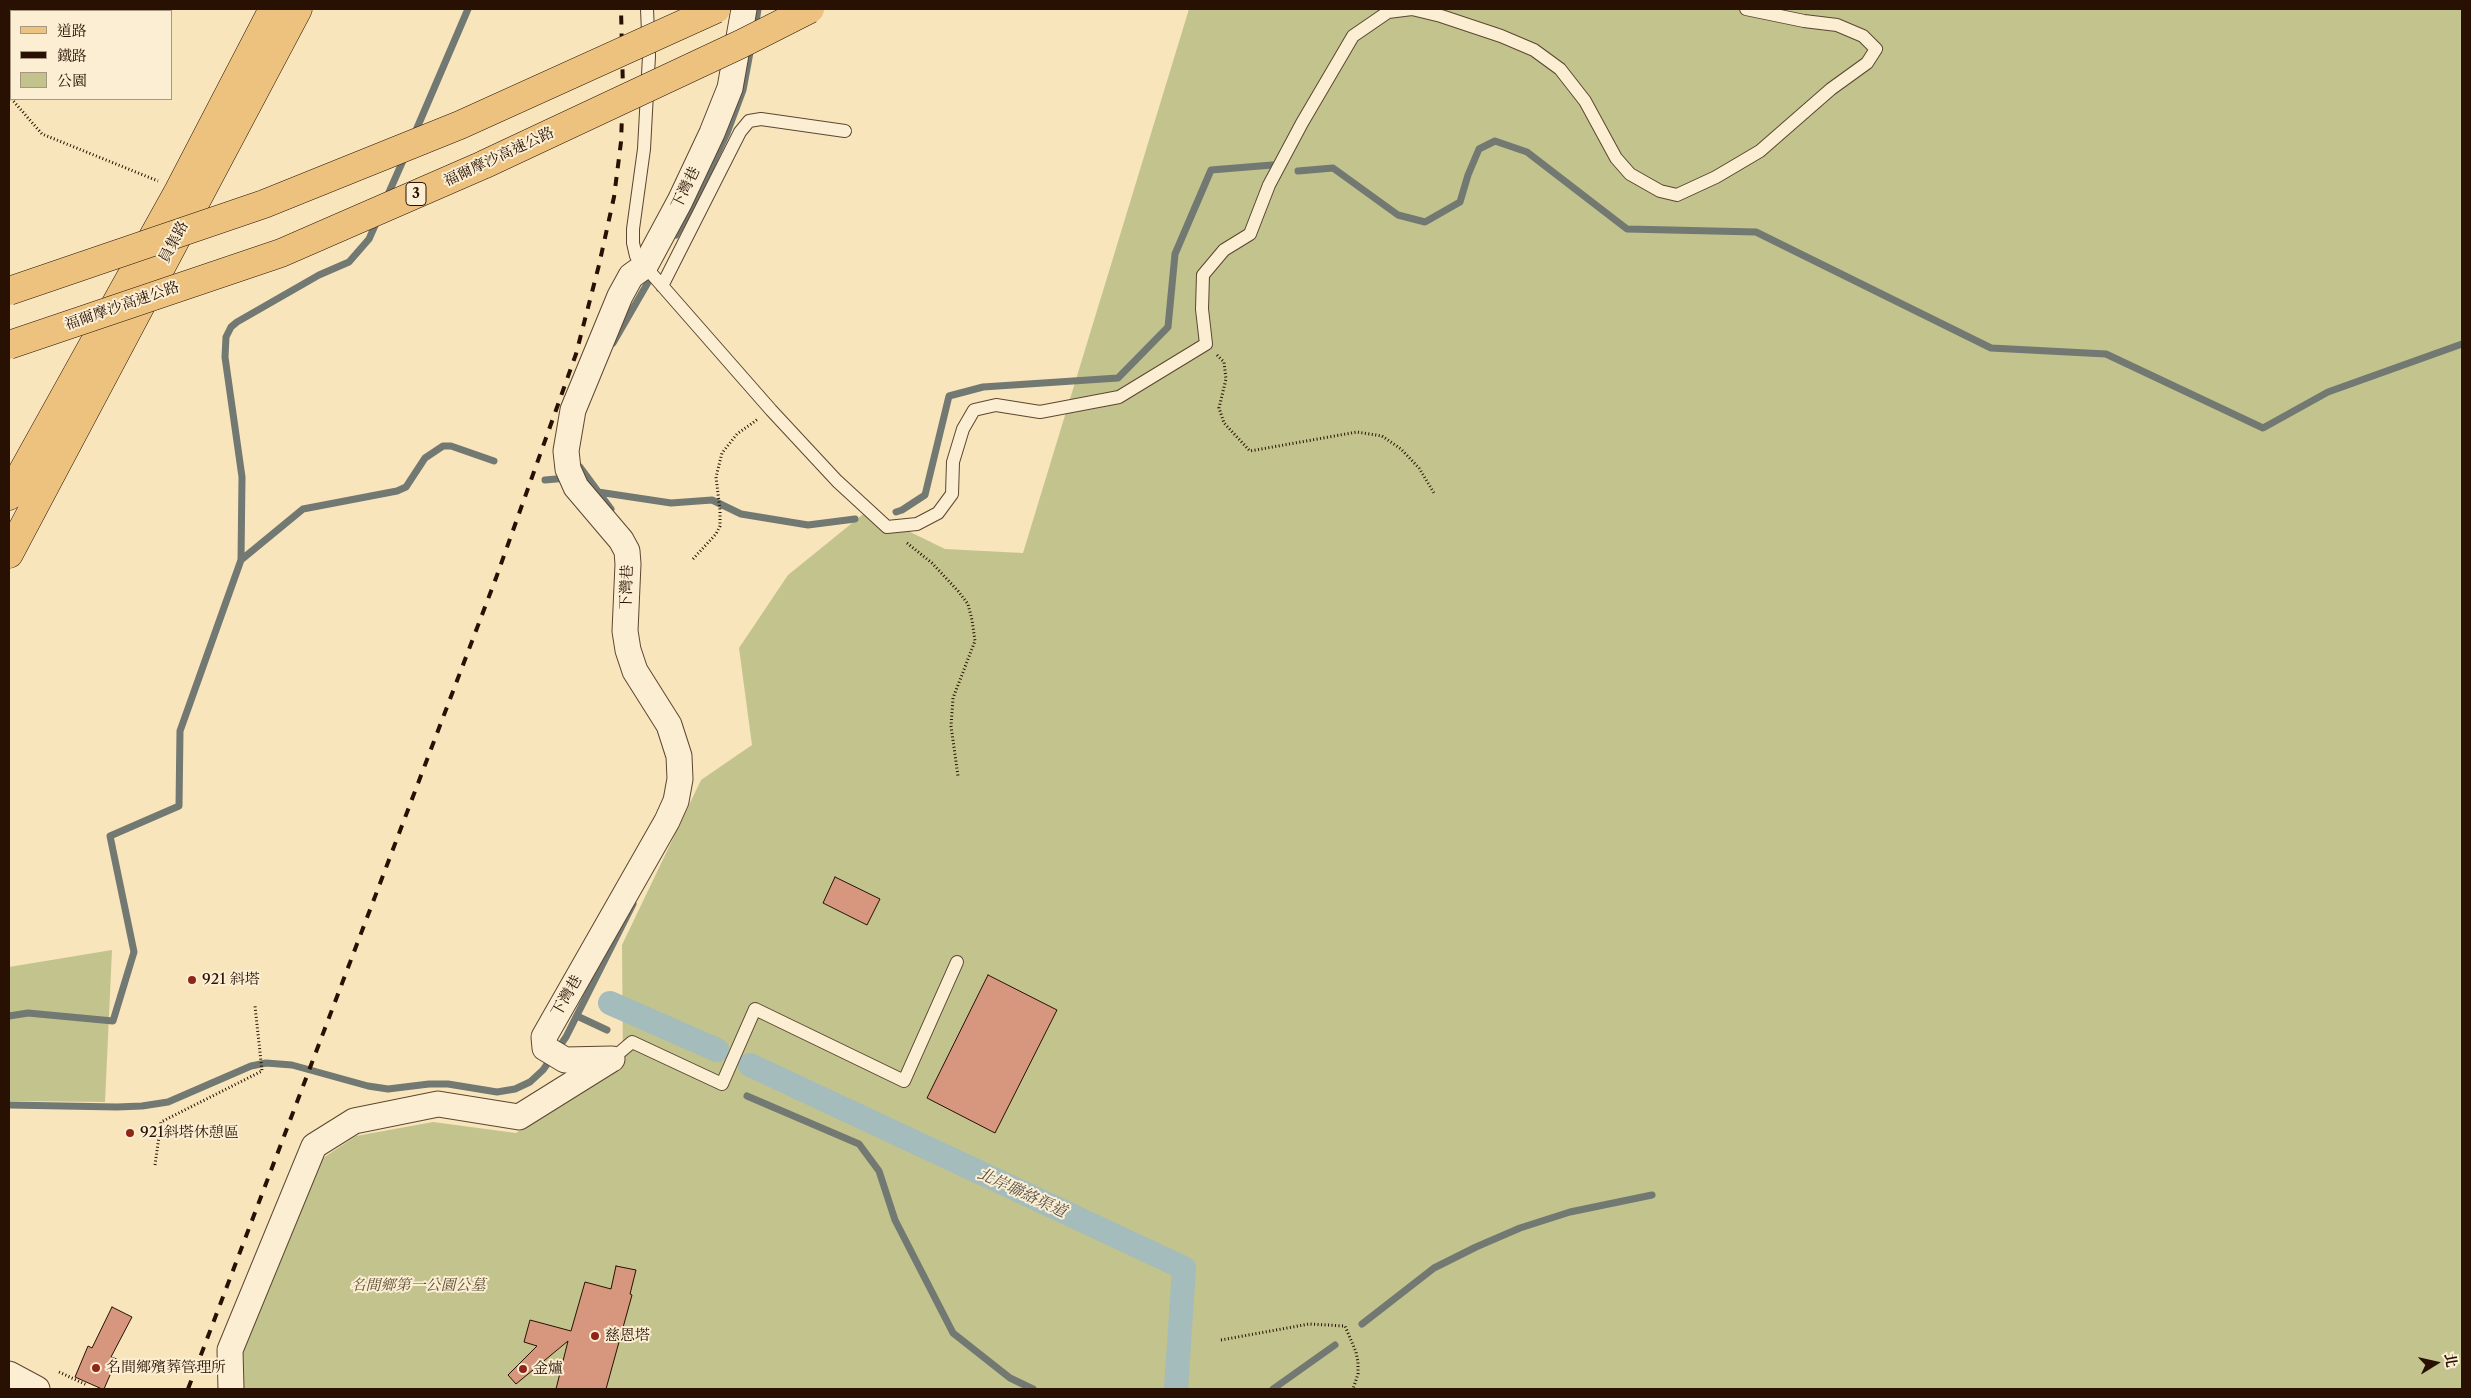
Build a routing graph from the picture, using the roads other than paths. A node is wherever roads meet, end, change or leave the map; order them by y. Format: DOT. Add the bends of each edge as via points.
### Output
graph roads {
  1 [pos="273,9"];
  2 [pos="298,9"];
  3 [pos="647,9"];
  4 [pos="716,9"];
  5 [pos="744,9"];
  6 [pos="810,9"];
  7 [pos="1746,9"];
  8 [pos="845,131"];
  9 [pos="645,266"];
  10 [pos="662,286"];
  11 [pos="9,291"];
  12 [pos="9,345"];
  13 [pos="9,496"];
  14 [pos="9,554"];
  15 [pos="957,962"];
  16 [pos="612,1059"];
  17 [pos="9,1374"];
  18 [pos="37,1389"];
  19 [pos="231,1389"];
  1 -- 13 [label="main road, 員集路" via="179,190"];
  2 -- 14 [label="main road, 員集路"];
  3 -- 9 [label="lane" via="649,56 644,149 632,243 636,256"];
  4 -- 11 [label="main road, bridge" via="460,125 264,204"];
  5 -- 9 [label="street, 下灣巷" via="730,88 680,201"];
  6 -- 12 [label="main road, 福爾摩沙高速公路 / 3, bridge" via="483,165 281,253"];
  7 -- 10 [label="lane" via="1837,25 1863,36 1876,49 1867,63 1831,89 1760,151 1677,195 1660,191 1630,174 1616,158 1596,119 1560,69 1534,50 1441,16 1412,9 1388,12 1353,36 1269,185 1250,234 1224,250 1203,275 1206,344 1119,397 1040,412 996,405 974,410 962,429 953,462 952,494 938,513 917,524 887,527 837,481"];
  8 -- 10 [label="lane" via="761,119 749,121 740,132"];
  9 -- 10 [label="lane"];
  9 -- 16 [label="street, 下灣巷" via="631,276 620,296 573,410 566,451 572,478 622,540 627,551 625,631 628,650 635,671 676,740 680,779 676,801 667,821 544,1038 555,1054"];
  15 -- 16 [label="lane" via="904,1081 754,1009 722,1084 632,1042"];
  16 -- 19 [label="street" via="519,1117 438,1104 354,1121 314,1146 230,1350"];
  17 -- 18 [label="street"];
}
